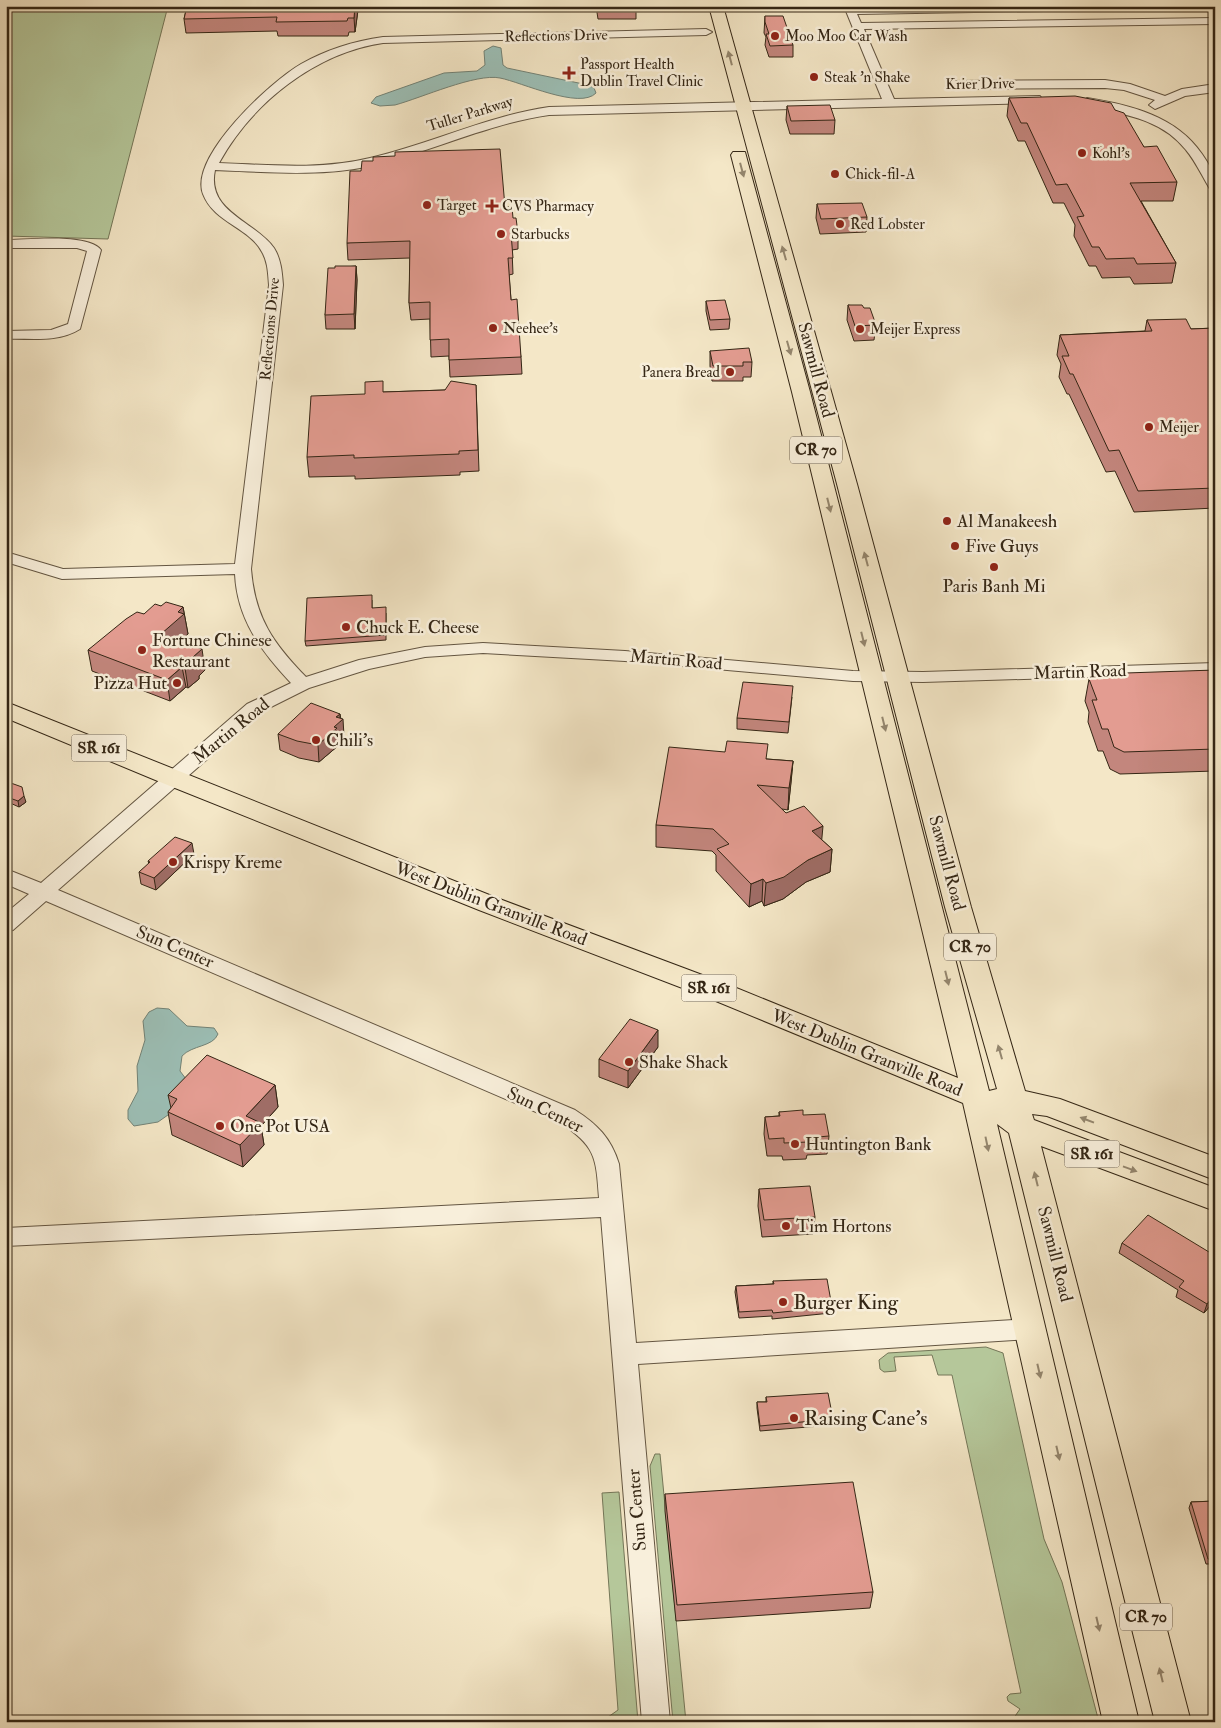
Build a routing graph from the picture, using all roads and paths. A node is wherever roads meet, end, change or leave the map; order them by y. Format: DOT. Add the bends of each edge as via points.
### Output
graph roads {
  1 [pos="716,6"];
  2 [pos="1160,6"];
  3 [pos="881,9"];
  4 [pos="702,15"];
  5 [pos="853,15"];
  6 [pos="1215,21"];
  7 [pos="706,32"];
  8 [pos="710,47"];
  9 [pos="953,85"];
  10 [pos="1215,88"];
  11 [pos="724,98"];
  12 [pos="1046,99"];
  13 [pos="1073,100"];
  14 [pos="1166,100"];
  15 [pos="889,102"];
  16 [pos="743,105"];
  17 [pos="1137,114"];
  18 [pos="1215,159"];
  19 [pos="1199,160"];
  20 [pos="210,166"];
  21 [pos="1215,186"];
  22 [pos="6,244"];
  23 [pos="6,335"];
  24 [pos="6,557"];
  25 [pos="243,569"];
  26 [pos="1215,668"];
  27 [pos="885,677"];
  28 [pos="303,684"];
  29 [pos="6,709"];
  30 [pos="173,779"];
  31 [pos="6,876"];
  32 [pos="44,892"];
  33 [pos="6,926"];
  34 [pos="976,1097"];
  35 [pos="1014,1099"];
  36 [pos="1022,1127"];
  37 [pos="1215,1169"];
  38 [pos="1215,1200"];
  39 [pos="612,1207"];
  40 [pos="6,1237"];
  41 [pos="1029,1329"];
  42 [pos="624,1354"];
  43 [pos="656,1722"];
  44 [pos="1121,1722"];
  45 [pos="1172,1722"];
  16 -- 1 [label="main road, Sawmill Road / CR 70, one-way"];
  2 -- 3 [label="street"];
  3 -- 5 [label="street"];
  4 -- 7 [label="main road"];
  5 -- 6 [label="street"];
  5 -- 15 [label="street"];
  7 -- 8 [label="main road"];
  7 -- 20 [label="street, Reflections Drive" via="364,43 308,66 284,80 230,138"];
  9 -- 14 [label="street" via="1105,84"];
  10 -- 14 [label="street" via="1182,93"];
  11 -- 16 [label="street, Tuller Parkway"];
  11 -- 20 [label="street, Tuller Parkway" via="537,112 355,164"];
  11 -- 27 [label="main road, Sawmill Road / CR 70, one-way" via="801,392"];
  12 -- 15 [label="street, Krier Drive"];
  13 -- 17 [label="street"];
  14 -- 17 [label="street"];
  15 -- 16 [label="street, Krier Drive"];
  27 -- 16 [label="main road, Sawmill Road / CR 70, one-way"];
  17 -- 19 [label="street" via="1174,132"];
  18 -- 19 [label="street"];
  19 -- 21 [label="street"];
  20 -- 25 [label="street, Reflections Drive" via="207,181 212,199 264,245 273,260 276,276"];
  22 -- 23 [label="street" via="78,244 94,250 75,326 64,332"];
  24 -- 25 [label="street" via="62,574"];
  25 -- 28 [label="street, Reflections Drive" via="245,598 254,623 274,653"];
  26 -- 27 [label="street, Martin Road"];
  27 -- 28 [label="street, Martin Road" via="483,648 394,657"];
  27 -- 34 [label="main road, Sawmill Road / CR 70, one-way"];
  35 -- 27 [label="main road, Sawmill Road / CR 70, one-way" via="958,907"];
  28 -- 30 [label="street, Martin Road" via="254,708"];
  29 -- 30 [label="main road, West Dublin Granville Road / SR 161"];
  30 -- 32 [label="street, Martin Road"];
  30 -- 34 [label="main road, West Dublin Granville Road / SR 161" via="720,992"];
  31 -- 32 [label="street, Sun Center"];
  32 -- 33 [label="street, Martin Road"];
  32 -- 39 [label="street, Sun Center" via="573,1120 586,1128 604,1150"];
  34 -- 35 [label="main road, West Dublin Granville Road / SR 161"];
  34 -- 36 [label="main road, West Dublin Granville Road / SR 161"];
  34 -- 41 [label="main road, Sawmill Road / CR 70, one-way"];
  35 -- 36 [label="main road, Sawmill Road / CR 70"];
  37 -- 35 [label="main road, West Dublin Granville Road / SR 161, one-way" via="1050,1106"];
  36 -- 38 [label="main road, West Dublin Granville Road / SR 161, one-way"];
  45 -- 36 [label="main road, Sawmill Road / CR 70, one-way"];
  39 -- 40 [label="street"];
  39 -- 42 [label="street, Sun Center"];
  41 -- 42 [label="street"];
  41 -- 44 [label="main road, Sawmill Road / CR 70, one-way"];
  42 -- 43 [label="street, Sun Center"];
}
